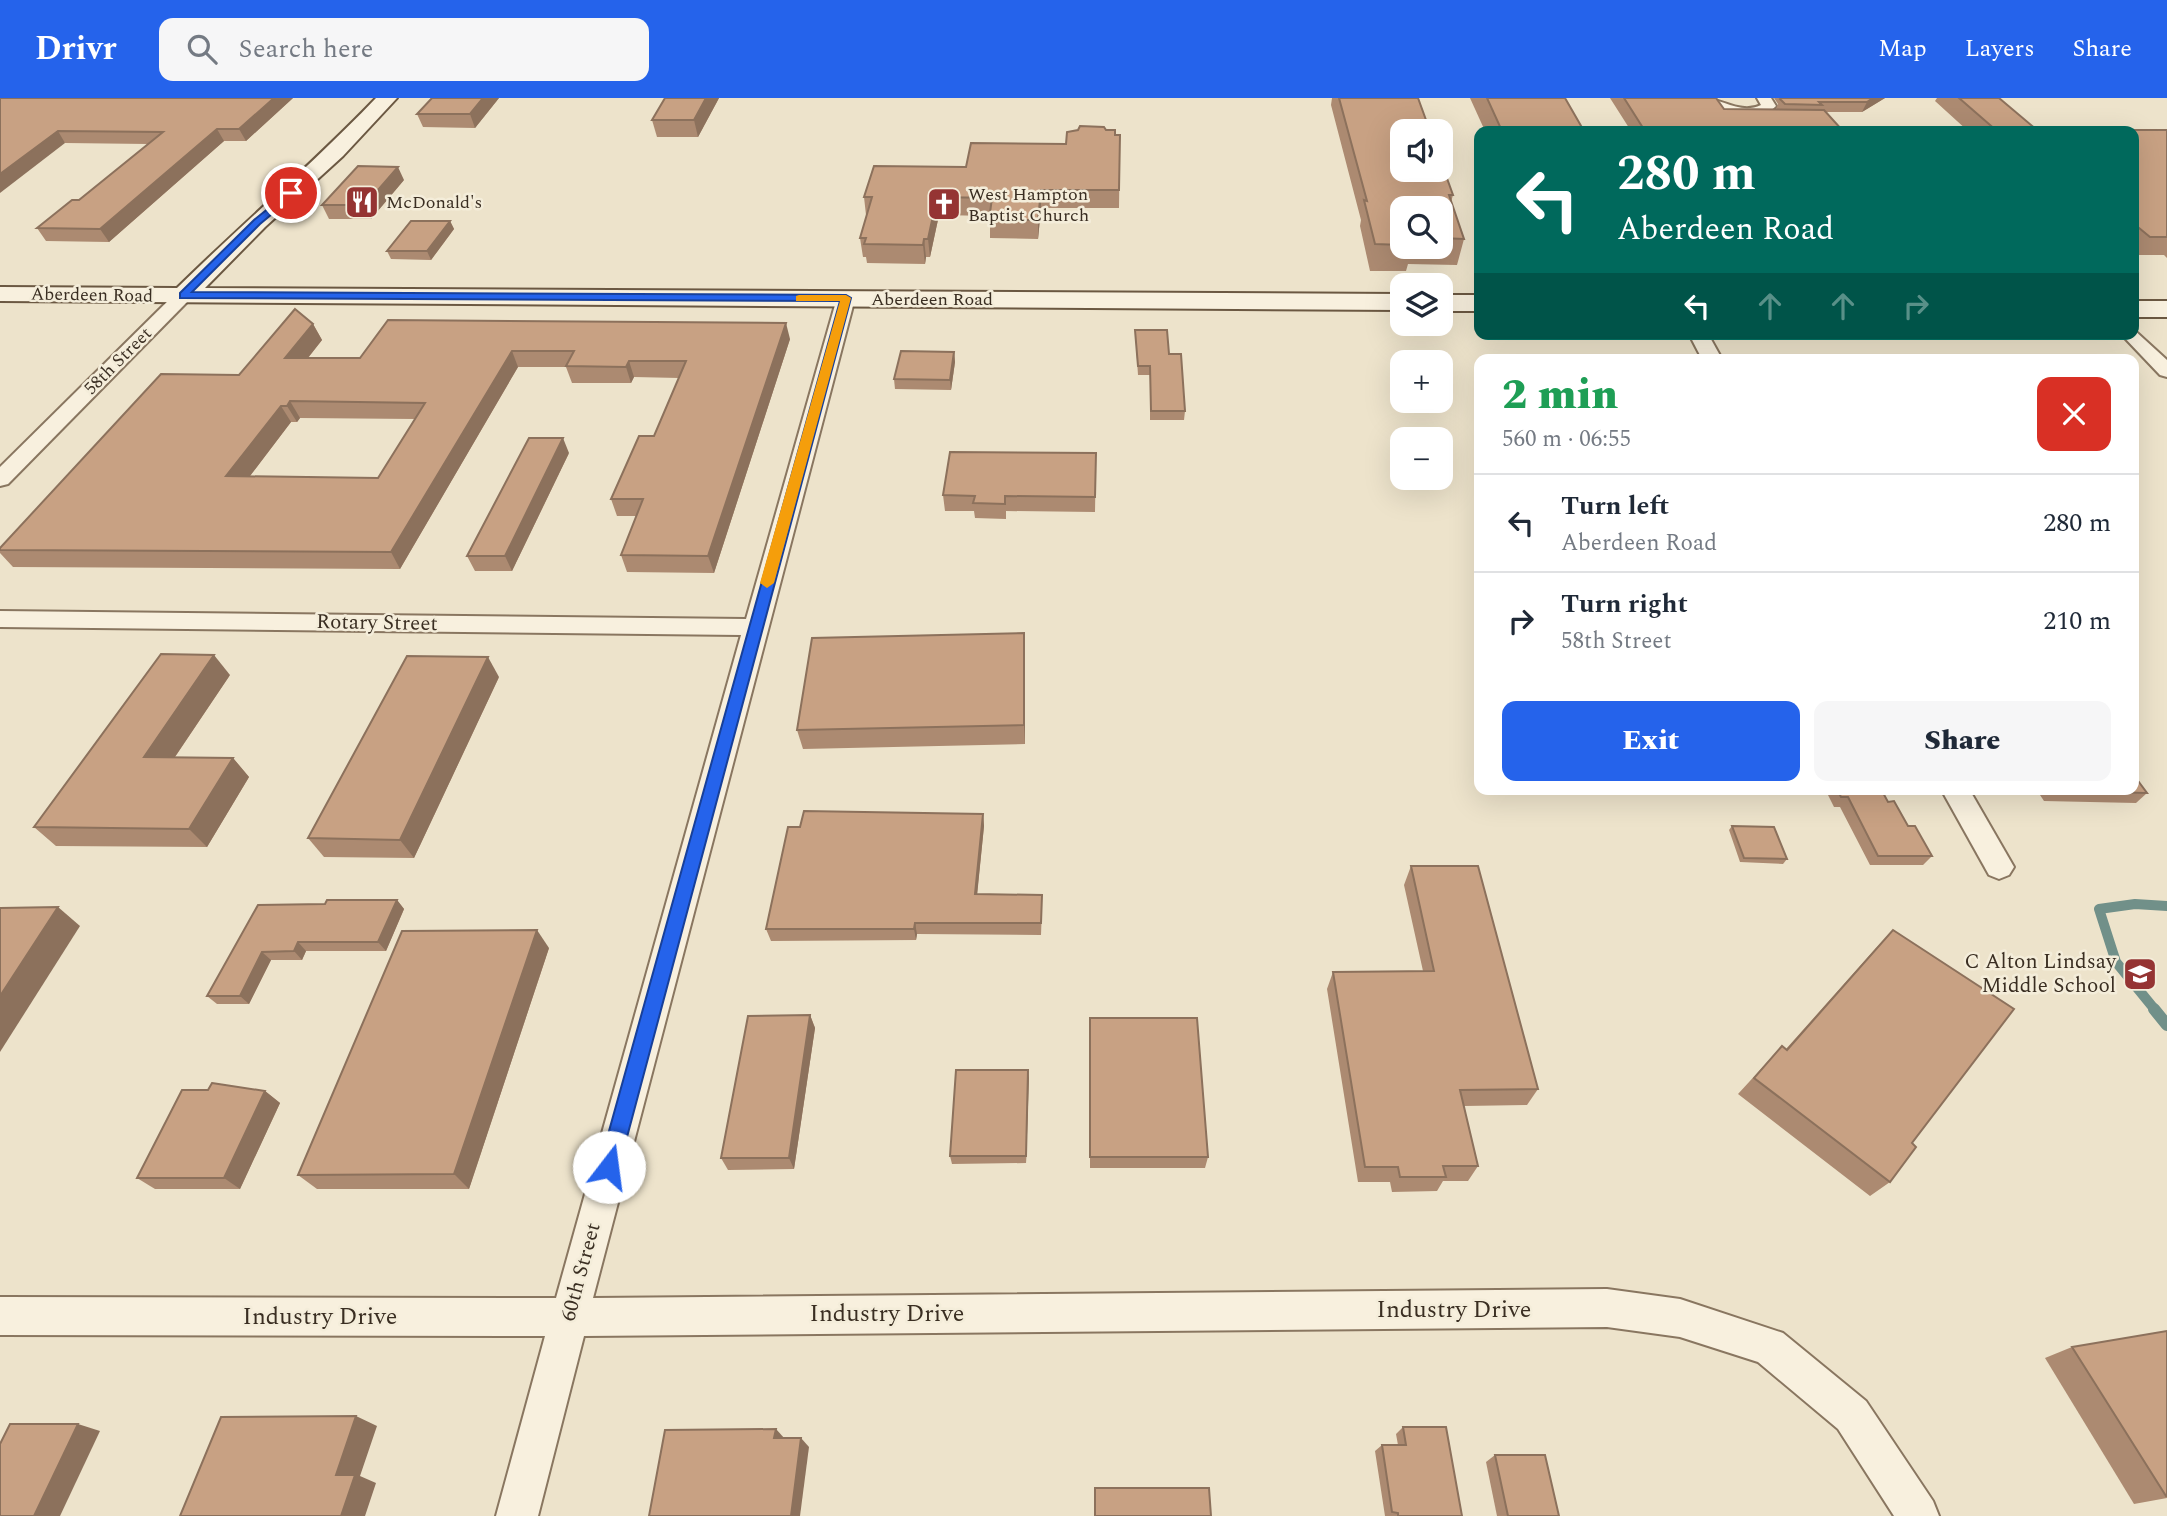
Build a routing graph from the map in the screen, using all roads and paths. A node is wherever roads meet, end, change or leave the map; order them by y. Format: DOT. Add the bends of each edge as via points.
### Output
graph roads {
  1 [pos="387,98"];
  2 [pos="1709,98"];
  3 [pos="1764,98"];
  4 [pos="1744,112"];
  5 [pos="1755,126"];
  6 [pos="0,294"];
  7 [pos="184,295"];
  8 [pos="846,298"];
  9 [pos="1390,302"];
  10 [pos="1453,303"];
  11 [pos="1474,303"];
  12 [pos="2139,309"];
  13 [pos="2167,309"];
  14 [pos="2136,340"];
  15 [pos="2167,371"];
  16 [pos="0,479"];
  17 [pos="0,619"];
  18 [pos="755,628"];
  19 [pos="1958,795"];
  20 [pos="1999,867"];
  21 [pos="0,1316"];
  22 [pos="569,1317"];
  23 [pos="517,1516"];
  24 [pos="1918,1516"];
  1 -- 7 [label="main road, 58th Street"];
  2 -- 4 [label="street" via="1717,105"];
  3 -- 4 [label="street" via="1769,102 1767,109"];
  4 -- 5 [label="street"];
  6 -- 7 [label="main road, Aberdeen Road"];
  7 -- 8 [label="main road, Aberdeen Road"];
  7 -- 16 [label="street, 58th Street"];
  8 -- 9 [label="main road, Aberdeen Road"];
  8 -- 18 [label="street, 60th Street"];
  10 -- 11 [label="main road"];
  12 -- 13 [label="main road"];
  14 -- 15 [label="street"];
  17 -- 18 [label="street, Rotary Street"];
  18 -- 22 [label="street, 60th Street"];
  19 -- 20 [label="street"];
  21 -- 22 [label="street, Industry Drive"];
  22 -- 23 [label="street, 60th Street"];
  22 -- 24 [label="street, Industry Drive" via="1607,1308 1680,1318 1769,1347 1852,1415"];
}
